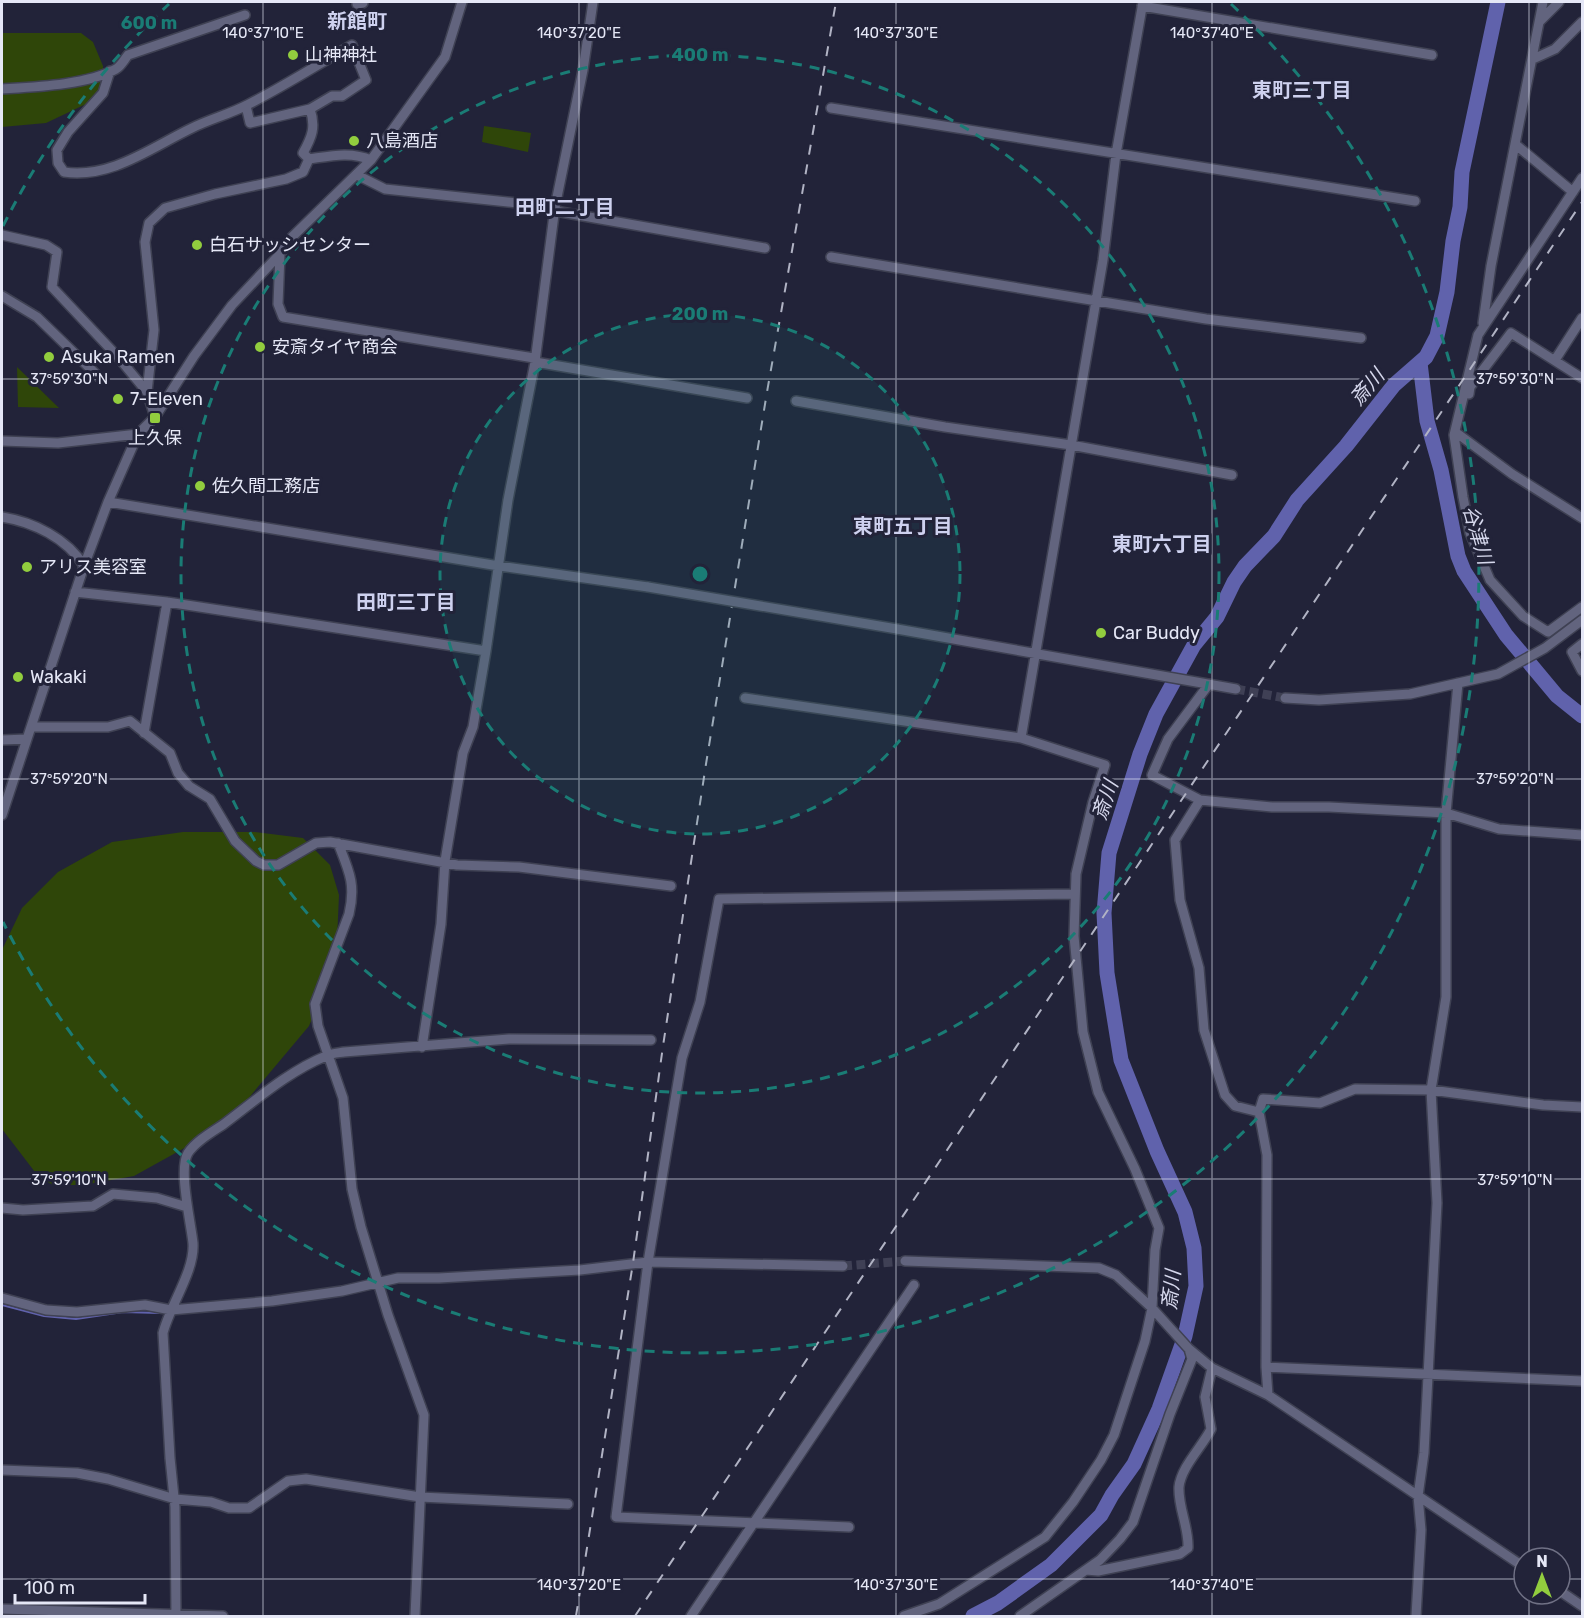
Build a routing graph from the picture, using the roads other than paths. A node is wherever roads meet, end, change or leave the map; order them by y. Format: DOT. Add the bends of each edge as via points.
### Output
graph roads {
  1 [pos="462,2"];
  2 [pos="593,2"];
  3 [pos="1544,2"];
  4 [pos="1559,2"];
  5 [pos="1143,4"];
  6 [pos="245,15"];
  7 [pos="1540,21"];
  8 [pos="1582,22"];
  9 [pos="1432,55"];
  10 [pos="1533,60"];
  11 [pos="110,71"];
  12 [pos="2,89"];
  13 [pos="246,106"];
  14 [pos="831,108"];
  15 [pos="310,109"];
  16 [pos="1515,144"];
  17 [pos="1116,154"];
  18 [pos="309,159"];
  19 [pos="371,160"];
  20 [pos="357,175"];
  21 [pos="1582,178"];
  22 [pos="1574,192"];
  23 [pos="1415,201"];
  24 [pos="555,209"];
  25 [pos="2,235"];
  26 [pos="765,248"];
  27 [pos="280,254"];
  28 [pos="831,257"];
  29 [pos="2,296"];
  30 [pos="1095,300"];
  31 [pos="1582,318"];
  32 [pos="1482,327"];
  33 [pos="1361,338"];
  34 [pos="534,360"];
  35 [pos="1555,360"];
  36 [pos="1582,378"];
  37 [pos="101,379"];
  38 [pos="147,392"];
  39 [pos="747,398"];
  40 [pos="796,401"];
  41 [pos="155,417"];
  42 [pos="138,434"];
  43 [pos="1456,434"];
  44 [pos="2,441"];
  45 [pos="1071,445"];
  46 [pos="1232,475"];
  47 [pos="108,502"];
  48 [pos="2,517"];
  49 [pos="1582,518"];
  50 [pos="84,566"];
  51 [pos="499,566"];
  52 [pos="75,592"];
  53 [pos="167,602"];
  54 [pos="1582,607"];
  55 [pos="1582,620"];
  56 [pos="1582,644"];
  57 [pos="486,651"];
  58 [pos="1035,652"];
  59 [pos="1582,671"];
  60 [pos="1205,683"];
  61 [pos="1458,683"];
  62 [pos="1236,689"];
  63 [pos="746,698"];
  64 [pos="1285,698"];
  65 [pos="32,727"];
  66 [pos="144,733"];
  67 [pos="1021,738"];
  68 [pos="27,739"];
  69 [pos="2,740"];
  70 [pos="1200,801"];
  71 [pos="1446,813"];
  72 [pos="2,815"];
  73 [pos="1582,835"];
  74 [pos="338,843"];
  75 [pos="445,861"];
  76 [pos="671,886"];
  77 [pos="1074,894"];
  78 [pos="651,1040"];
  79 [pos="422,1047"];
  80 [pos="327,1055"];
  81 [pos="1431,1090"];
  82 [pos="1582,1107"];
  83 [pos="1259,1112"];
  84 [pos="2,1208"];
  85 [pos="187,1208"];
  86 [pos="904,1261"];
  87 [pos="648,1262"];
  88 [pos="843,1266"];
  89 [pos="377,1282"];
  90 [pos="914,1285"];
  91 [pos="2,1299"];
  92 [pos="171,1310"];
  93 [pos="1154,1311"];
  94 [pos="1189,1349"];
  95 [pos="1266,1366"];
  96 [pos="1212,1368"];
  97 [pos="1427,1374"];
  98 [pos="1582,1381"];
  99 [pos="1268,1395"];
  100 [pos="2,1470"];
  101 [pos="1418,1496"];
  102 [pos="420,1497"];
  103 [pos="175,1499"];
  104 [pos="568,1504"];
  105 [pos="754,1522"];
  106 [pos="849,1527"];
  107 [pos="1512,1559"];
  108 [pos="1086,1570"];
  109 [pos="2,1609"];
  110 [pos="176,1616"];
  111 [pos="223,1617"];
  112 [pos="415,1617"];
  113 [pos="691,1617"];
  114 [pos="904,1617"];
  115 [pos="1020,1617"];
  116 [pos="1416,1617"];
  1 -- 19 [label="street" via="445,57"];
  2 -- 24 [label="street"];
  3 -- 7 [label="street"];
  4 -- 7 [label="street"];
  5 -- 9 [label="street"];
  5 -- 17 [label="street"];
  6 -- 11 [label="street" via="128,55 118,68"];
  7 -- 10 [label="street"];
  8 -- 10 [label="street" via="1555,49"];
  10 -- 16 [label="street"];
  11 -- 12 [label="street" via="68,82"];
  11 -- 13 [label="street" via="103,93 57,150 64,172 77,174 128,161"];
  13 -- 15 [label="street" via="250,123"];
  13 -- 15 [label="street" via="352,45 366,80 342,96 332,96"];
  14 -- 17 [label="street"];
  15 -- 18 [label="street" via="315,122 303,153"];
  16 -- 22 [label="street"];
  16 -- 32 [label="street"];
  17 -- 23 [label="street"];
  17 -- 30 [label="street"];
  18 -- 19 [label="street" via="341,154"];
  18 -- 38 [label="street" via="303,172 286,179 165,208 149,222 145,242 154,330"];
  19 -- 20 [label="street"];
  20 -- 24 [label="street" via="385,189"];
  20 -- 27 [label="street" via="292,237"];
  21 -- 22 [label="street"];
  22 -- 32 [label="street"];
  24 -- 26 [label="street"];
  24 -- 34 [label="street"];
  25 -- 38 [label="street" via="46,245 57,252 52,287"];
  27 -- 34 [label="street" via="278,304 283,317"];
  27 -- 41 [label="street" via="232,305"];
  28 -- 30 [label="street"];
  29 -- 37 [label="street" via="37,317"];
  30 -- 33 [label="street" via="1206,319"];
  30 -- 45 [label="street"];
  31 -- 35 [label="street"];
  32 -- 43 [label="street"];
  34 -- 39 [label="street"];
  34 -- 51 [label="street"];
  35 -- 36 [label="street"];
  35 -- 43 [label="street" via="1510,333 1470,387"];
  38 -- 41 [label="street"];
  40 -- 45 [label="street"];
  41 -- 42 [label="street"];
  42 -- 44 [label="street" via="58,443"];
  42 -- 47 [label="street"];
  43 -- 49 [label="street"];
  43 -- 54 [label="street" via="1470,533 1490,580 1523,616 1548,632"];
  45 -- 46 [label="street"];
  45 -- 58 [label="street"];
  47 -- 50 [label="street"];
  47 -- 51 [label="street"];
  48 -- 50 [label="street" via="20,520 51,534"];
  50 -- 52 [label="street"];
  51 -- 57 [label="street"];
  51 -- 58 [label="street, bridge"];
  52 -- 53 [label="street"];
  52 -- 65 [label="street"];
  53 -- 57 [label="street"];
  53 -- 66 [label="street"];
  55 -- 61 [label="street" via="1545,648 1498,674"];
  56 -- 59 [label="street" via="1572,652"];
  57 -- 75 [label="street"];
  58 -- 60 [label="street"];
  58 -- 67 [label="street"];
  60 -- 62 [label="street"];
  60 -- 70 [label="street" via="1168,739 1152,775"];
  61 -- 64 [label="street" via="1410,694 1319,700"];
  61 -- 71 [label="street"];
  63 -- 67 [label="street"];
  65 -- 66 [label="street" via="108,727 130,721"];
  65 -- 68 [label="street"];
  66 -- 74 [label="street" via="170,753 178,773 210,800 235,841 256,861 278,865 316,843"];
  67 -- 77 [label="street" via="1105,765 1078,864"];
  68 -- 69 [label="street"];
  68 -- 72 [label="street"];
  70 -- 71 [label="street"];
  70 -- 83 [label="street" via="1175,840 1180,900 1199,968 1204,1030 1225,1095 1235,1106"];
  71 -- 73 [label="street" via="1499,829"];
  71 -- 81 [label="street" via="1446,997"];
  74 -- 75 [label="street"];
  74 -- 80 [label="street" via="352,880 352,899 315,1004"];
  75 -- 76 [label="street"];
  75 -- 79 [label="street" via="441,924"];
  77 -- 87 [label="street" via="719,898 700,1002 682,1058"];
  77 -- 93 [label="street" via="1081,1018 1089,1059 1098,1092 1159,1228"];
  78 -- 79 [label="street" via="508,1039"];
  79 -- 80 [label="street"];
  80 -- 85 [label="street" via="272,1088 188,1154 184,1168"];
  80 -- 89 [label="street" via="343,1098 352,1189"];
  81 -- 82 [label="street"];
  81 -- 83 [label="street" via="1355,1089 1320,1103 1263,1099"];
  81 -- 97 [label="street" via="1437,1203"];
  83 -- 95 [label="street" via="1267,1155"];
  84 -- 85 [label="street" via="93,1206 113,1194 157,1198"];
  85 -- 92 [label="street" via="193,1245 191,1260"];
  86 -- 93 [label="street" via="1099,1268 1116,1275"];
  87 -- 88 [label="street"];
  87 -- 89 [label="street"];
  87 -- 105 [label="street" via="616,1517"];
  89 -- 92 [label="street" via="272,1301"];
  89 -- 102 [label="street" via="424,1415"];
  90 -- 105 [label="street"];
  91 -- 92 [label="street" via="45,1310 77,1312 145,1305"];
  92 -- 103 [label="street" via="163,1333"];
  93 -- 94 [label="street"];
  93 -- 114 [label="street" via="1114,1435 1073,1502 1045,1537 939,1604"];
  94 -- 96 [label="street"];
  94 -- 108 [label="street" via="1192,1359 1133,1522 1100,1560"];
  95 -- 97 [label="street"];
  95 -- 99 [label="street"];
  96 -- 99 [label="street"];
  96 -- 108 [label="street" via="1205,1397 1211,1429 1179,1487 1188,1548 1169,1557"];
  97 -- 98 [label="street"];
  97 -- 101 [label="street"];
  99 -- 101 [label="street"];
  100 -- 103 [label="street" via="77,1473"];
  101 -- 107 [label="street"];
  101 -- 116 [label="street" via="1421,1530"];
  102 -- 103 [label="street" via="306,1479 288,1481 249,1508"];
  102 -- 104 [label="street"];
  102 -- 112 [label="street"];
  103 -- 110 [label="street"];
  105 -- 106 [label="street"];
  105 -- 113 [label="street"];
  108 -- 115 [label="street"];
  109 -- 110 [label="street"];
  110 -- 111 [label="street"];
}
